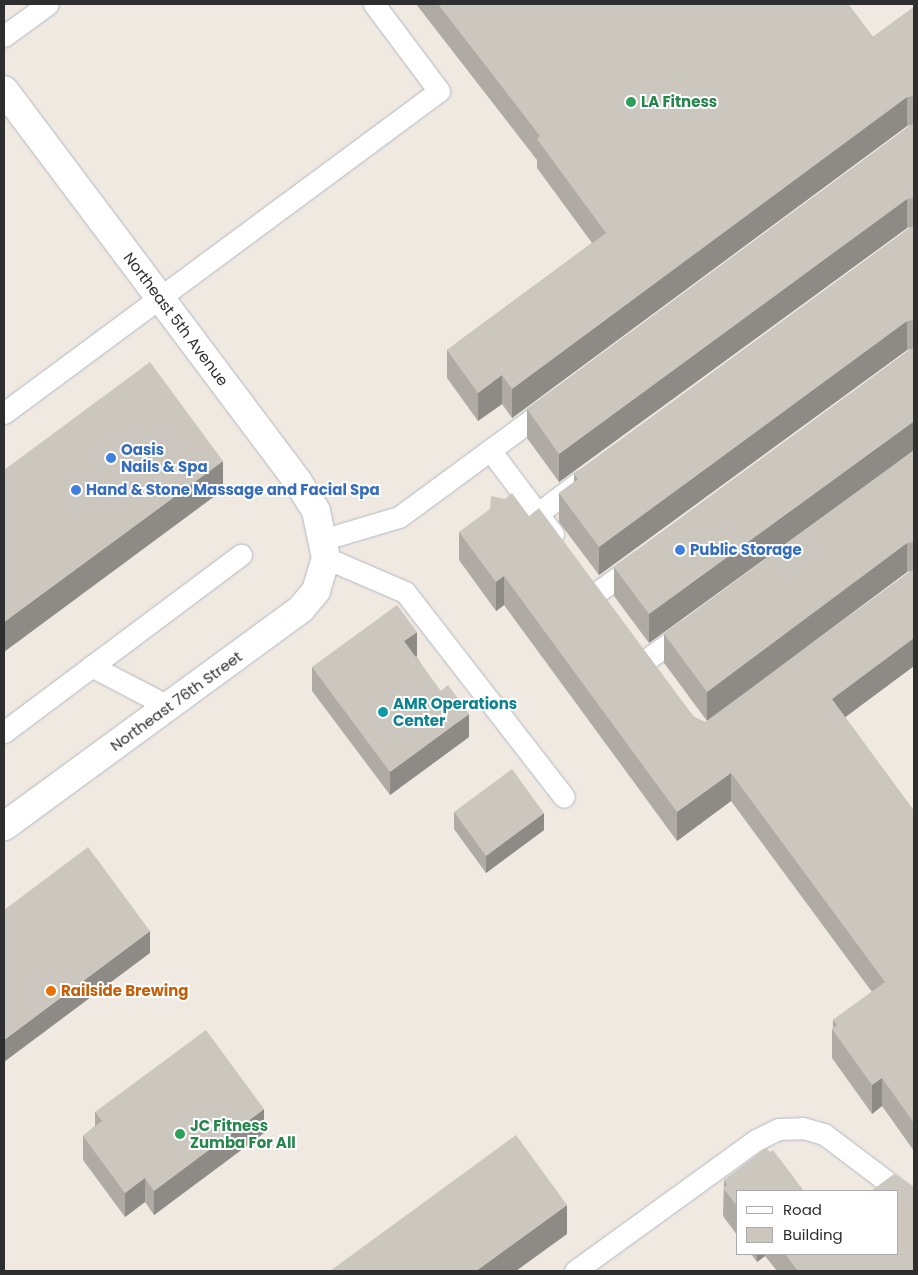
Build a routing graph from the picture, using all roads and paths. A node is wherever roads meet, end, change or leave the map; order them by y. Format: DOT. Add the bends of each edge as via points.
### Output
graph roads {
  1 [pos="48,4"];
  2 [pos="374,4"];
  3 [pos="4,36"];
  4 [pos="4,90"];
  5 [pos="160,298"];
  6 [pos="570,391"];
  7 [pos="4,413"];
  8 [pos="490,450"];
  9 [pos="601,467"];
  10 [pos="537,514"];
  11 [pos="326,549"];
  12 [pos="652,552"];
  13 [pos="567,553"];
  14 [pos="241,555"];
  15 [pos="596,593"];
  16 [pos="701,620"];
  17 [pos="646,660"];
  18 [pos="91,666"];
  19 [pos="168,706"];
  20 [pos="4,732"];
  21 [pos="564,797"];
  22 [pos="4,826"];
  23 [pos="914,1202"];
  24 [pos="575,1271"];
  1 -- 3 [label="lane"];
  2 -- 5 [label="lane" via="439,90"];
  4 -- 5 [label="street, Northeast 5th Avenue"];
  5 -- 7 [label="lane"];
  5 -- 11 [label="street, Northeast 5th Avenue" via="298,482"];
  6 -- 8 [label="lane"];
  8 -- 10 [label="lane"];
  8 -- 11 [label="lane" via="399,518"];
  9 -- 10 [label="lane"];
  10 -- 13 [label="lane"];
  11 -- 19 [label="street, Northeast 76th Street" via="316,591 301,609"];
  11 -- 21 [label="lane" via="405,592"];
  12 -- 15 [label="lane"];
  14 -- 18 [label="lane"];
  16 -- 17 [label="lane"];
  18 -- 19 [label="lane"];
  18 -- 20 [label="lane"];
  19 -- 22 [label="street, Northeast 76th Street"];
  23 -- 24 [label="lane" via="824,1134 803,1128 779,1129 756,1140"];
}
